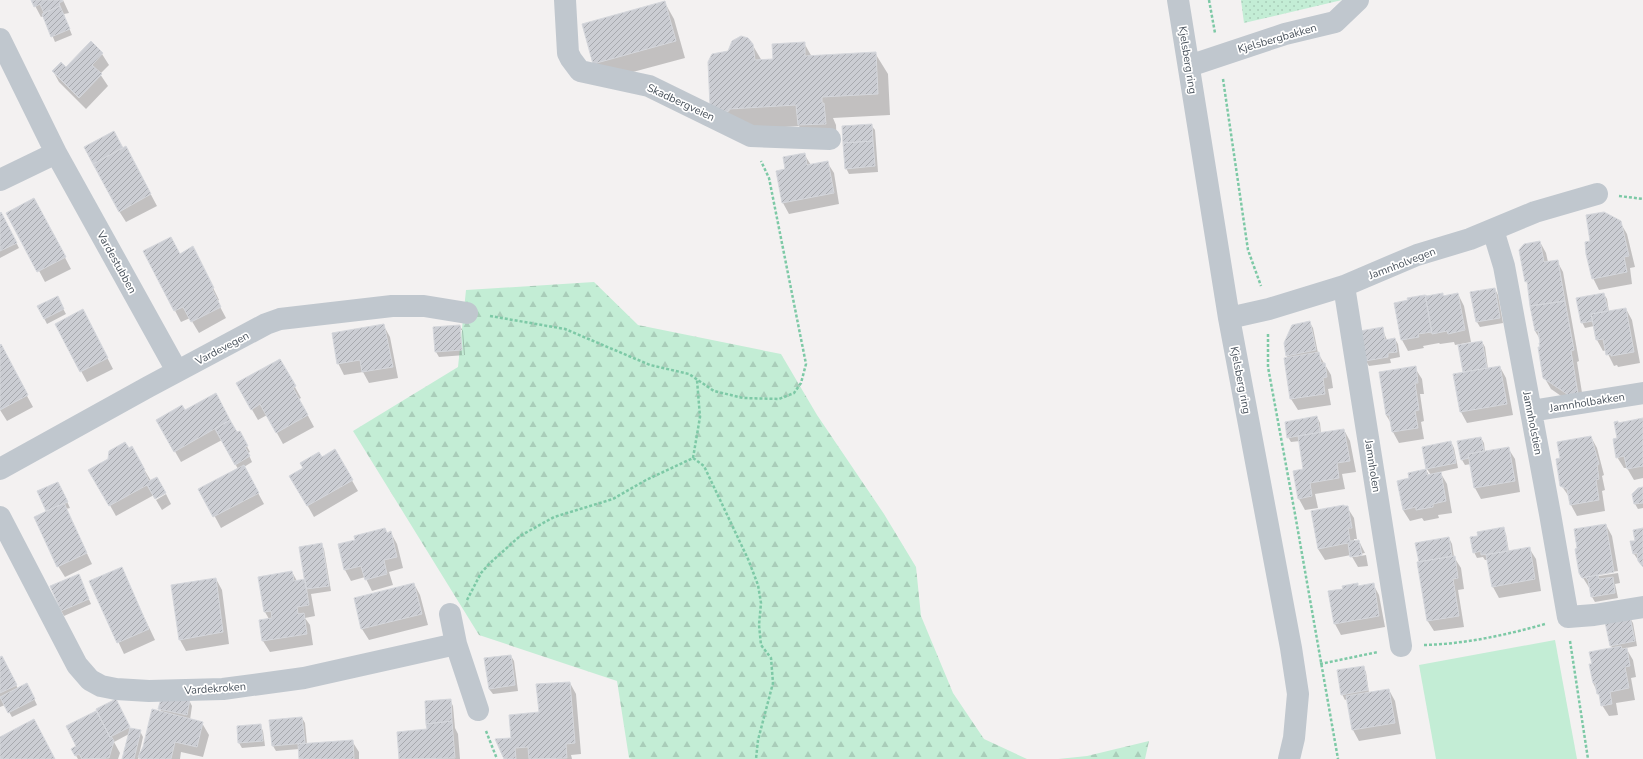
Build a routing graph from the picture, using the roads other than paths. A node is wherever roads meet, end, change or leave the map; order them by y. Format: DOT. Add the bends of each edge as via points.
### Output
graph roads {
  1 [pos="564,0"];
  2 [pos="1178,0"];
  3 [pos="1358,0"];
  4 [pos="0,39"];
  5 [pos="1189,66"];
  6 [pos="830,139"];
  7 [pos="56,153"];
  8 [pos="0,180"];
  9 [pos="1597,194"];
  10 [pos="1493,230"];
  11 [pos="1344,286"];
  12 [pos="468,313"];
  13 [pos="1229,318"];
  14 [pos="178,371"];
  15 [pos="1643,393"];
  16 [pos="1531,412"];
  17 [pos="0,469"];
  18 [pos="0,517"];
  19 [pos="1643,607"];
  20 [pos="450,614"];
  21 [pos="456,644"];
  22 [pos="1401,646"];
  23 [pos="478,710"];
  24 [pos="1289,759"];
  1 -- 6 [label="street, Skadbergveien" via="568,53 580,71 649,86 751,136"];
  2 -- 5 [label="street, Kjelsberg ring"];
  3 -- 5 [label="street, Kjelsbergbakken" via="1335,22 1285,34"];
  4 -- 7 [label="street, Vardestubben"];
  5 -- 13 [label="street, Kjelsberg ring"];
  7 -- 8 [label="street"];
  7 -- 14 [label="street, Vardestubben"];
  9 -- 10 [label="street, Jamnholvegen" via="1535,212"];
  10 -- 11 [label="street, Jamnholvegen" via="1417,255"];
  10 -- 16 [label="street, Jamnholstien" via="1504,266"];
  11 -- 13 [label="street, Jamnholvegen" via="1269,309"];
  11 -- 22 [label="street, Jamnholen"];
  12 -- 14 [label="street, Vardevegen" via="424,306 392,306 280,319"];
  13 -- 24 [label="street, Kjelsberg ring" via="1292,648 1298,694 1294,738"];
  14 -- 17 [label="street, Vardevegen"];
  15 -- 16 [label="street, Jamnholbakken"];
  16 -- 19 [label="street, Jamnholstien" via="1568,617"];
  18 -- 21 [label="street, Vardekroken" via="77,665 90,680 101,686 149,691 223,689 304,678"];
  20 -- 21 [label="street"];
  21 -- 23 [label="street"];
}
